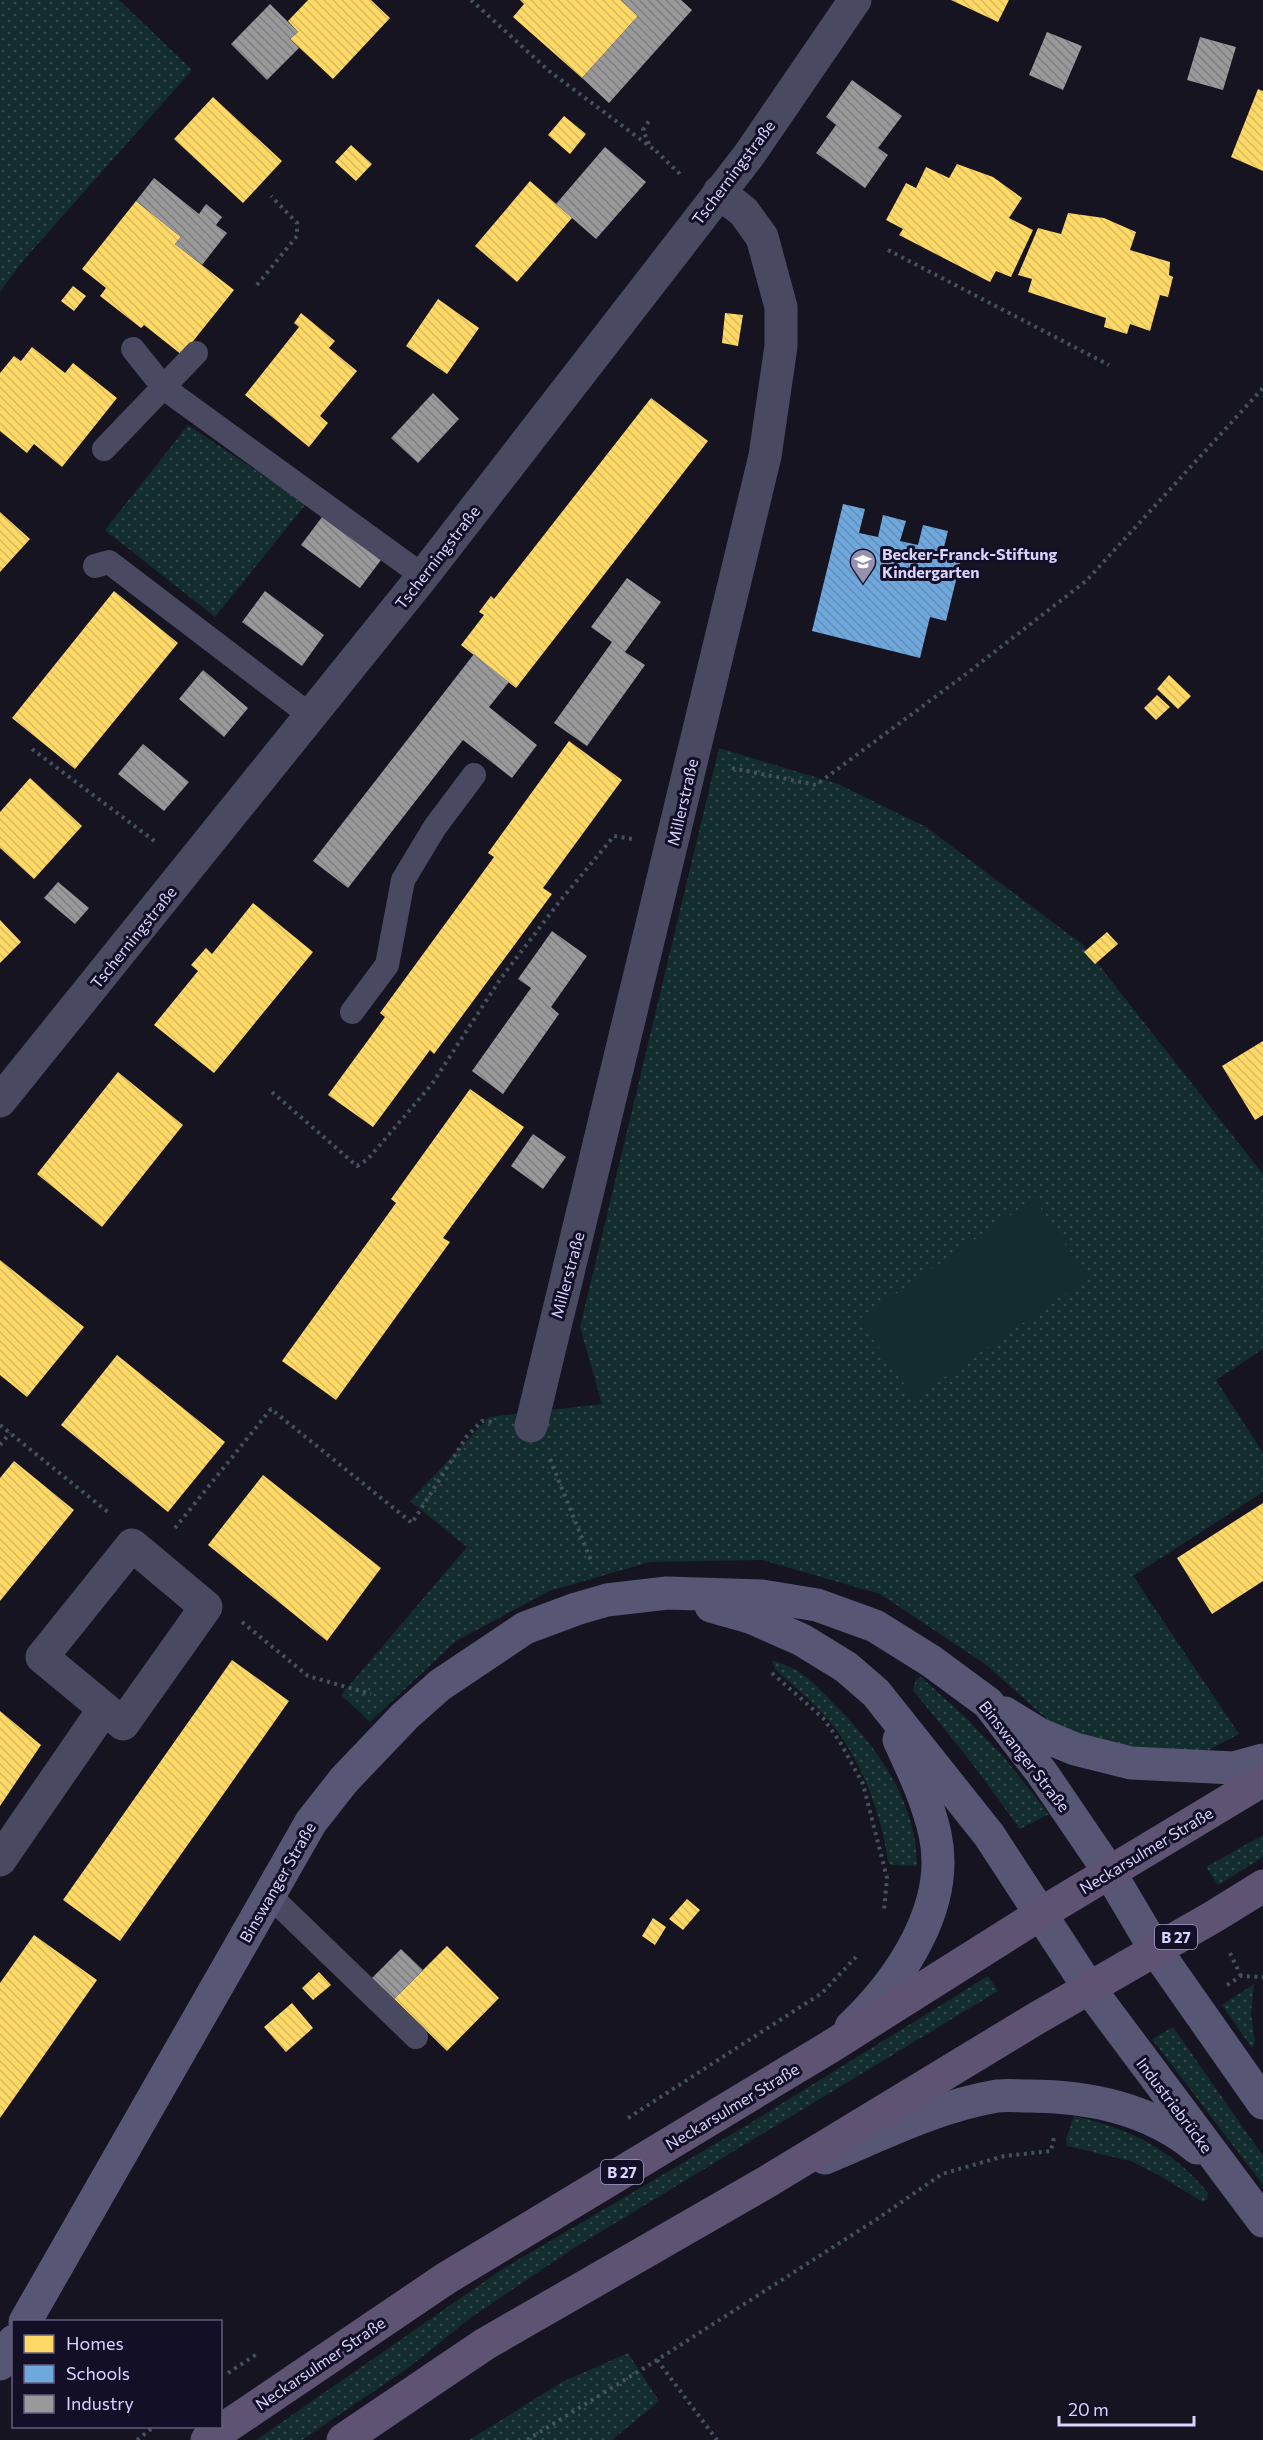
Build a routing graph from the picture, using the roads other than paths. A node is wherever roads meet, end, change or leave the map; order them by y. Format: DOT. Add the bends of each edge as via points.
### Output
graph roads {
  1 [pos="855,0"];
  2 [pos="715,198"];
  3 [pos="132,349"];
  4 [pos="196,353"];
  5 [pos="164,388"];
  6 [pos="104,449"];
  7 [pos="95,566"];
  8 [pos="423,576"];
  9 [pos="311,716"];
  10 [pos="474,775"];
  11 [pos="352,1012"];
  12 [pos="0,1101"];
  13 [pos="531,1426"];
  14 [pos="667,1593"];
  15 [pos="876,1693"];
  16 [pos="988,1703"];
  17 [pos="104,1709"];
  18 [pos="1263,1760"];
  19 [pos="1263,1779"];
  20 [pos="0,1860"];
  21 [pos="1110,1873"];
  22 [pos="1263,1886"];
  23 [pos="269,1895"];
  24 [pos="1042,1913"];
  25 [pos="1155,1948"];
  26 [pos="1089,1988"];
  27 [pos="416,2037"];
  28 [pos="832,2045"];
  29 [pos="1263,2103"];
  30 [pos="1224,2171"];
  31 [pos="770,2180"];
  32 [pos="1263,2221"];
  33 [pos="26,2320"];
  34 [pos="12,2344"];
  35 [pos="0,2364"];
  36 [pos="207,2440"];
  37 [pos="343,2440"];
  1 -- 2 [label="street, Tscherningstraße"];
  2 -- 8 [label="street, Tscherningstraße"];
  2 -- 13 [label="street, Millerstraße" via="744,212 762,237 781,307 781,346 765,456"];
  3 -- 5 [label="lane"];
  4 -- 5 [label="lane"];
  5 -- 6 [label="lane"];
  5 -- 8 [label="lane"];
  7 -- 9 [label="lane" via="110,562"];
  8 -- 9 [label="street, Tscherningstraße"];
  9 -- 12 [label="street, Tscherningstraße"];
  10 -- 11 [label="lane" via="435,827 403,880 387,965"];
  14 -- 15 [label="main road, Binswanger Straße" via="750,1617 802,1640 846,1667"];
  14 -- 16 [label="main road, Binswanger Straße" via="762,1596 817,1605 875,1626"];
  14 -- 23 [label="main road, Binswanger Straße" via="607,1600 525,1628 440,1685 391,1729 344,1780 311,1822"];
  15 -- 24 [label="main road, Binswanger Straße" via="989,1835"];
  15 -- 28 [label="main road" via="914,1770 935,1835 938,1877 926,1921 908,1959 876,2002"];
  16 -- 18 [label="main road" via="1039,1734 1075,1749 1131,1763 1234,1768"];
  16 -- 21 [label="main road, Binswanger Straße" via="1042,1773"];
  17 -- 17 [label="street" via="42,1657 132,1545 206,1607 123,1724"];
  17 -- 20 [label="street"];
  19 -- 21 [label="main road, Neckarsulmer Straße / B 27"];
  21 -- 24 [label="main road, Neckarsulmer Straße / B 27"];
  21 -- 25 [label="main road, Binswanger Straße"];
  22 -- 25 [label="main road, B 27"];
  23 -- 27 [label="lane"];
  23 -- 33 [label="main road, Binswanger Straße"];
  24 -- 26 [label="main road, Binswanger Straße"];
  24 -- 28 [label="main road, Neckarsulmer Straße / B 27"];
  25 -- 26 [label="main road, B 27"];
  25 -- 29 [label="main road"];
  26 -- 30 [label="main road, Industriebrücke"];
  26 -- 31 [label="main road, B 27"];
  28 -- 36 [label="main road, Neckarsulmer Straße / B 27" via="445,2279"];
  30 -- 31 [label="main road" via="1189,2141 1156,2122 1113,2106 1063,2096 998,2096 937,2112"];
  30 -- 32 [label="main road, Industriebrücke"];
  31 -- 37 [label="main road, B 27" via="485,2343"];
  34 -- 35 [label="main road"];
}
